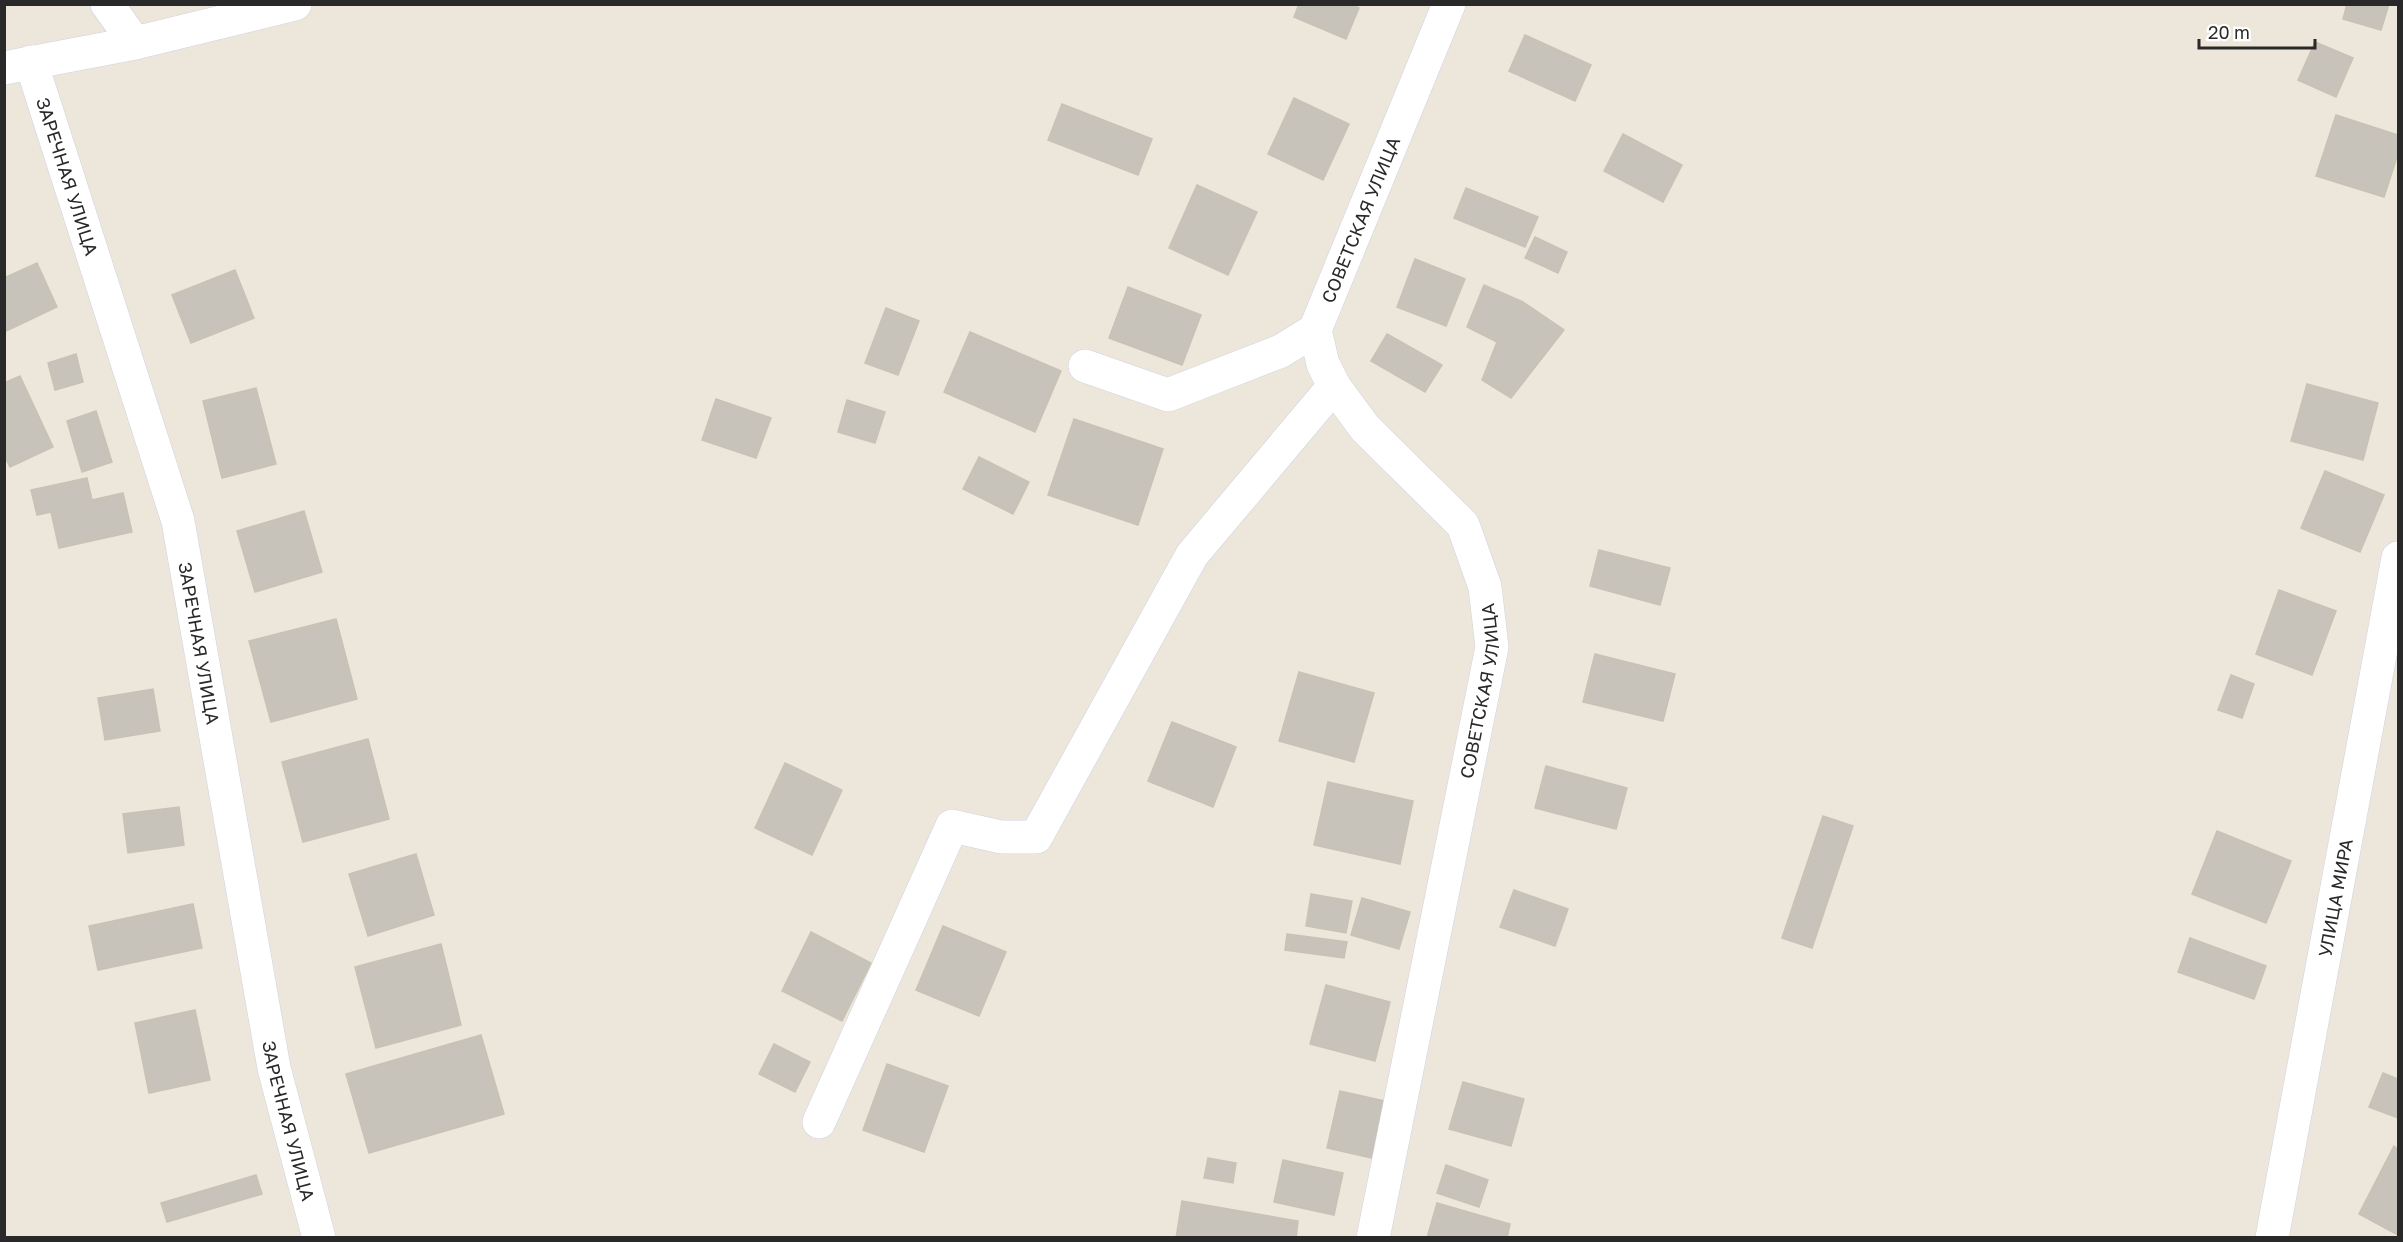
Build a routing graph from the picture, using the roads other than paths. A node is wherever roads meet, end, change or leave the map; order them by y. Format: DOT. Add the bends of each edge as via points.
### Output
graph roads {
  1 [pos="107,4"];
  2 [pos="295,4"];
  3 [pos="1449,4"];
  4 [pos="135,43"];
  5 [pos="18,65"];
  6 [pos="1315,330"];
  7 [pos="1085,366"];
  8 [pos="1334,386"];
  9 [pos="2398,558"];
  10 [pos="819,1122"];
  11 [pos="319,1238"];
  12 [pos="1373,1238"];
  13 [pos="2272,1238"];
  1 -- 4 [label="street"];
  2 -- 4 [label="street"];
  3 -- 6 [label="street, СОВЕТСКАЯ УЛИЦА"];
  4 -- 5 [label="street"];
  5 -- 11 [label="street, ЗАРЕЧНАЯ УЛИЦА" via="178,521 274,1068"];
  6 -- 7 [label="street" via="1281,351 1168,395"];
  6 -- 8 [label="street, СОВЕТСКАЯ УЛИЦА" via="1323,364"];
  8 -- 10 [label="street" via="1192,555 1036,837 1000,837 952,826"];
  8 -- 12 [label="street, СОВЕТСКАЯ УЛИЦА" via="1365,428 1463,525 1485,587 1492,647"];
  9 -- 13 [label="street, УЛИЦА МИРА"];
}
